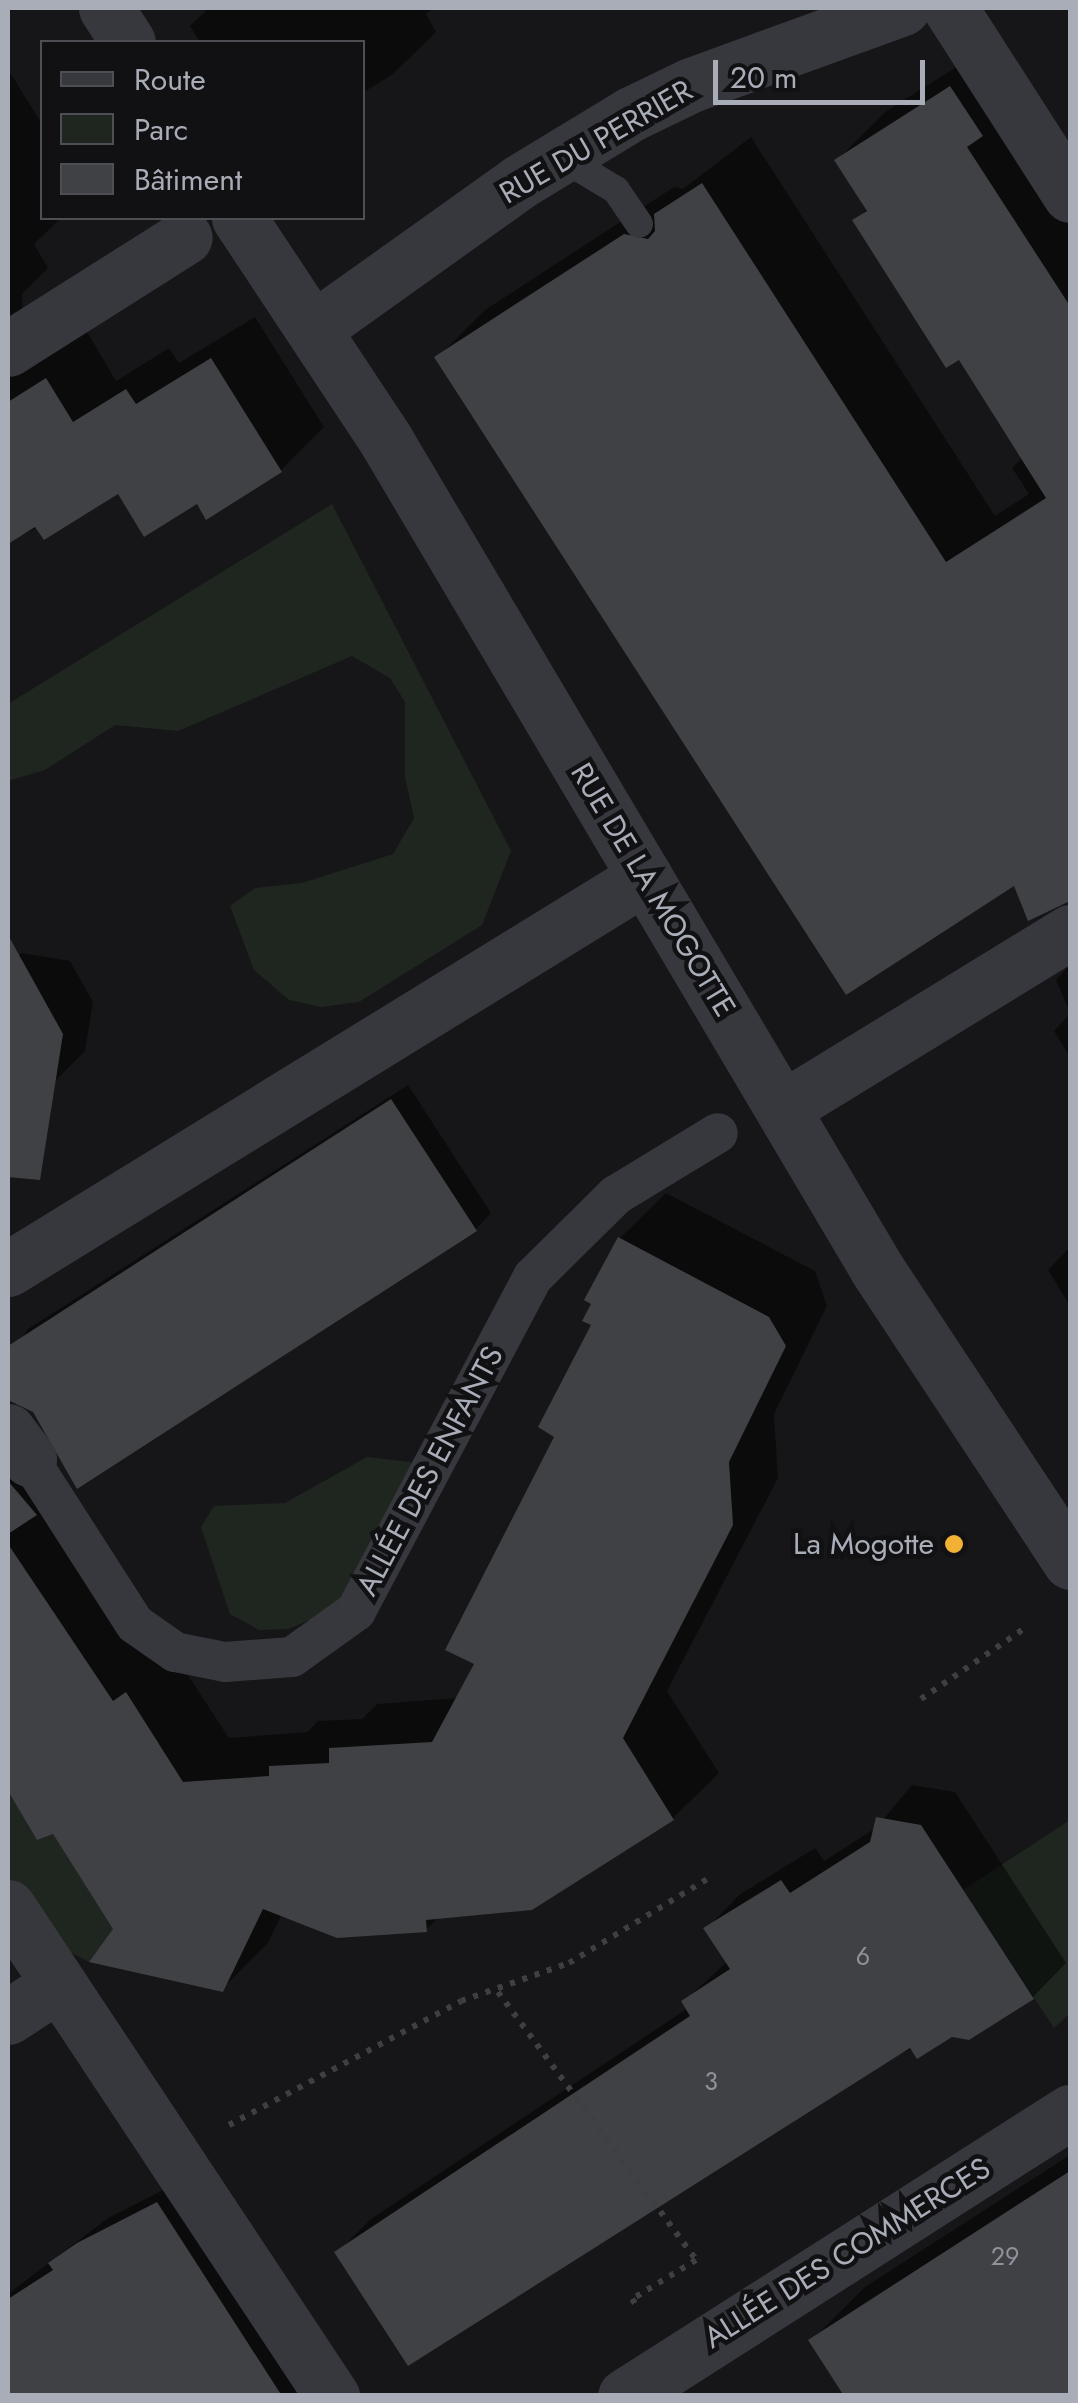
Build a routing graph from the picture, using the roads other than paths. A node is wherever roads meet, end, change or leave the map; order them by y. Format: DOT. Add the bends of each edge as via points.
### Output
graph roads {
  1 [pos="106,8"];
  2 [pos="902,8"];
  3 [pos="950,8"];
  4 [pos="127,40"];
  5 [pos="562,157"];
  6 [pos="1070,196"];
  7 [pos="239,220"];
  8 [pos="638,224"];
  9 [pos="185,236"];
  10 [pos="316,326"];
  11 [pos="8,348"];
  12 [pos="644,877"];
  13 [pos="1070,932"];
  14 [pos="782,1108"];
  15 [pos="718,1133"];
  16 [pos="8,1270"];
  17 [pos="18,1445"];
  18 [pos="1070,1562"];
  19 [pos="8,1907"];
  20 [pos="56,1985"];
  21 [pos="8,2017"];
  22 [pos="1070,2112"];
  23 [pos="332,2396"];
  24 [pos="625,2396"];
  1 -- 4 [label="street"];
  2 -- 5 [label="street, RUE DU PERRIER" via="691,85"];
  3 -- 6 [label="street"];
  5 -- 8 [label="lane" via="616,190"];
  5 -- 10 [label="street, RUE DU PERRIER"];
  7 -- 10 [label="street, RUE DE LA MOGOTTE"];
  9 -- 11 [label="street"];
  10 -- 12 [label="street, RUE DE LA MOGOTTE"];
  12 -- 14 [label="street, RUE DE LA MOGOTTE"];
  12 -- 16 [label="street"];
  13 -- 14 [label="street"];
  14 -- 18 [label="street, RUE DE LA MOGOTTE" via="877,1269"];
  15 -- 17 [label="street, ALLÉE DES ENFANTS" via="616,1196 533,1277 356,1611 292,1657 226,1662 175,1652 135,1624"];
  19 -- 20 [label="street"];
  20 -- 21 [label="street"];
  20 -- 23 [label="street"];
  22 -- 24 [label="street, ALLÉE DES COMMERCES"];
}
